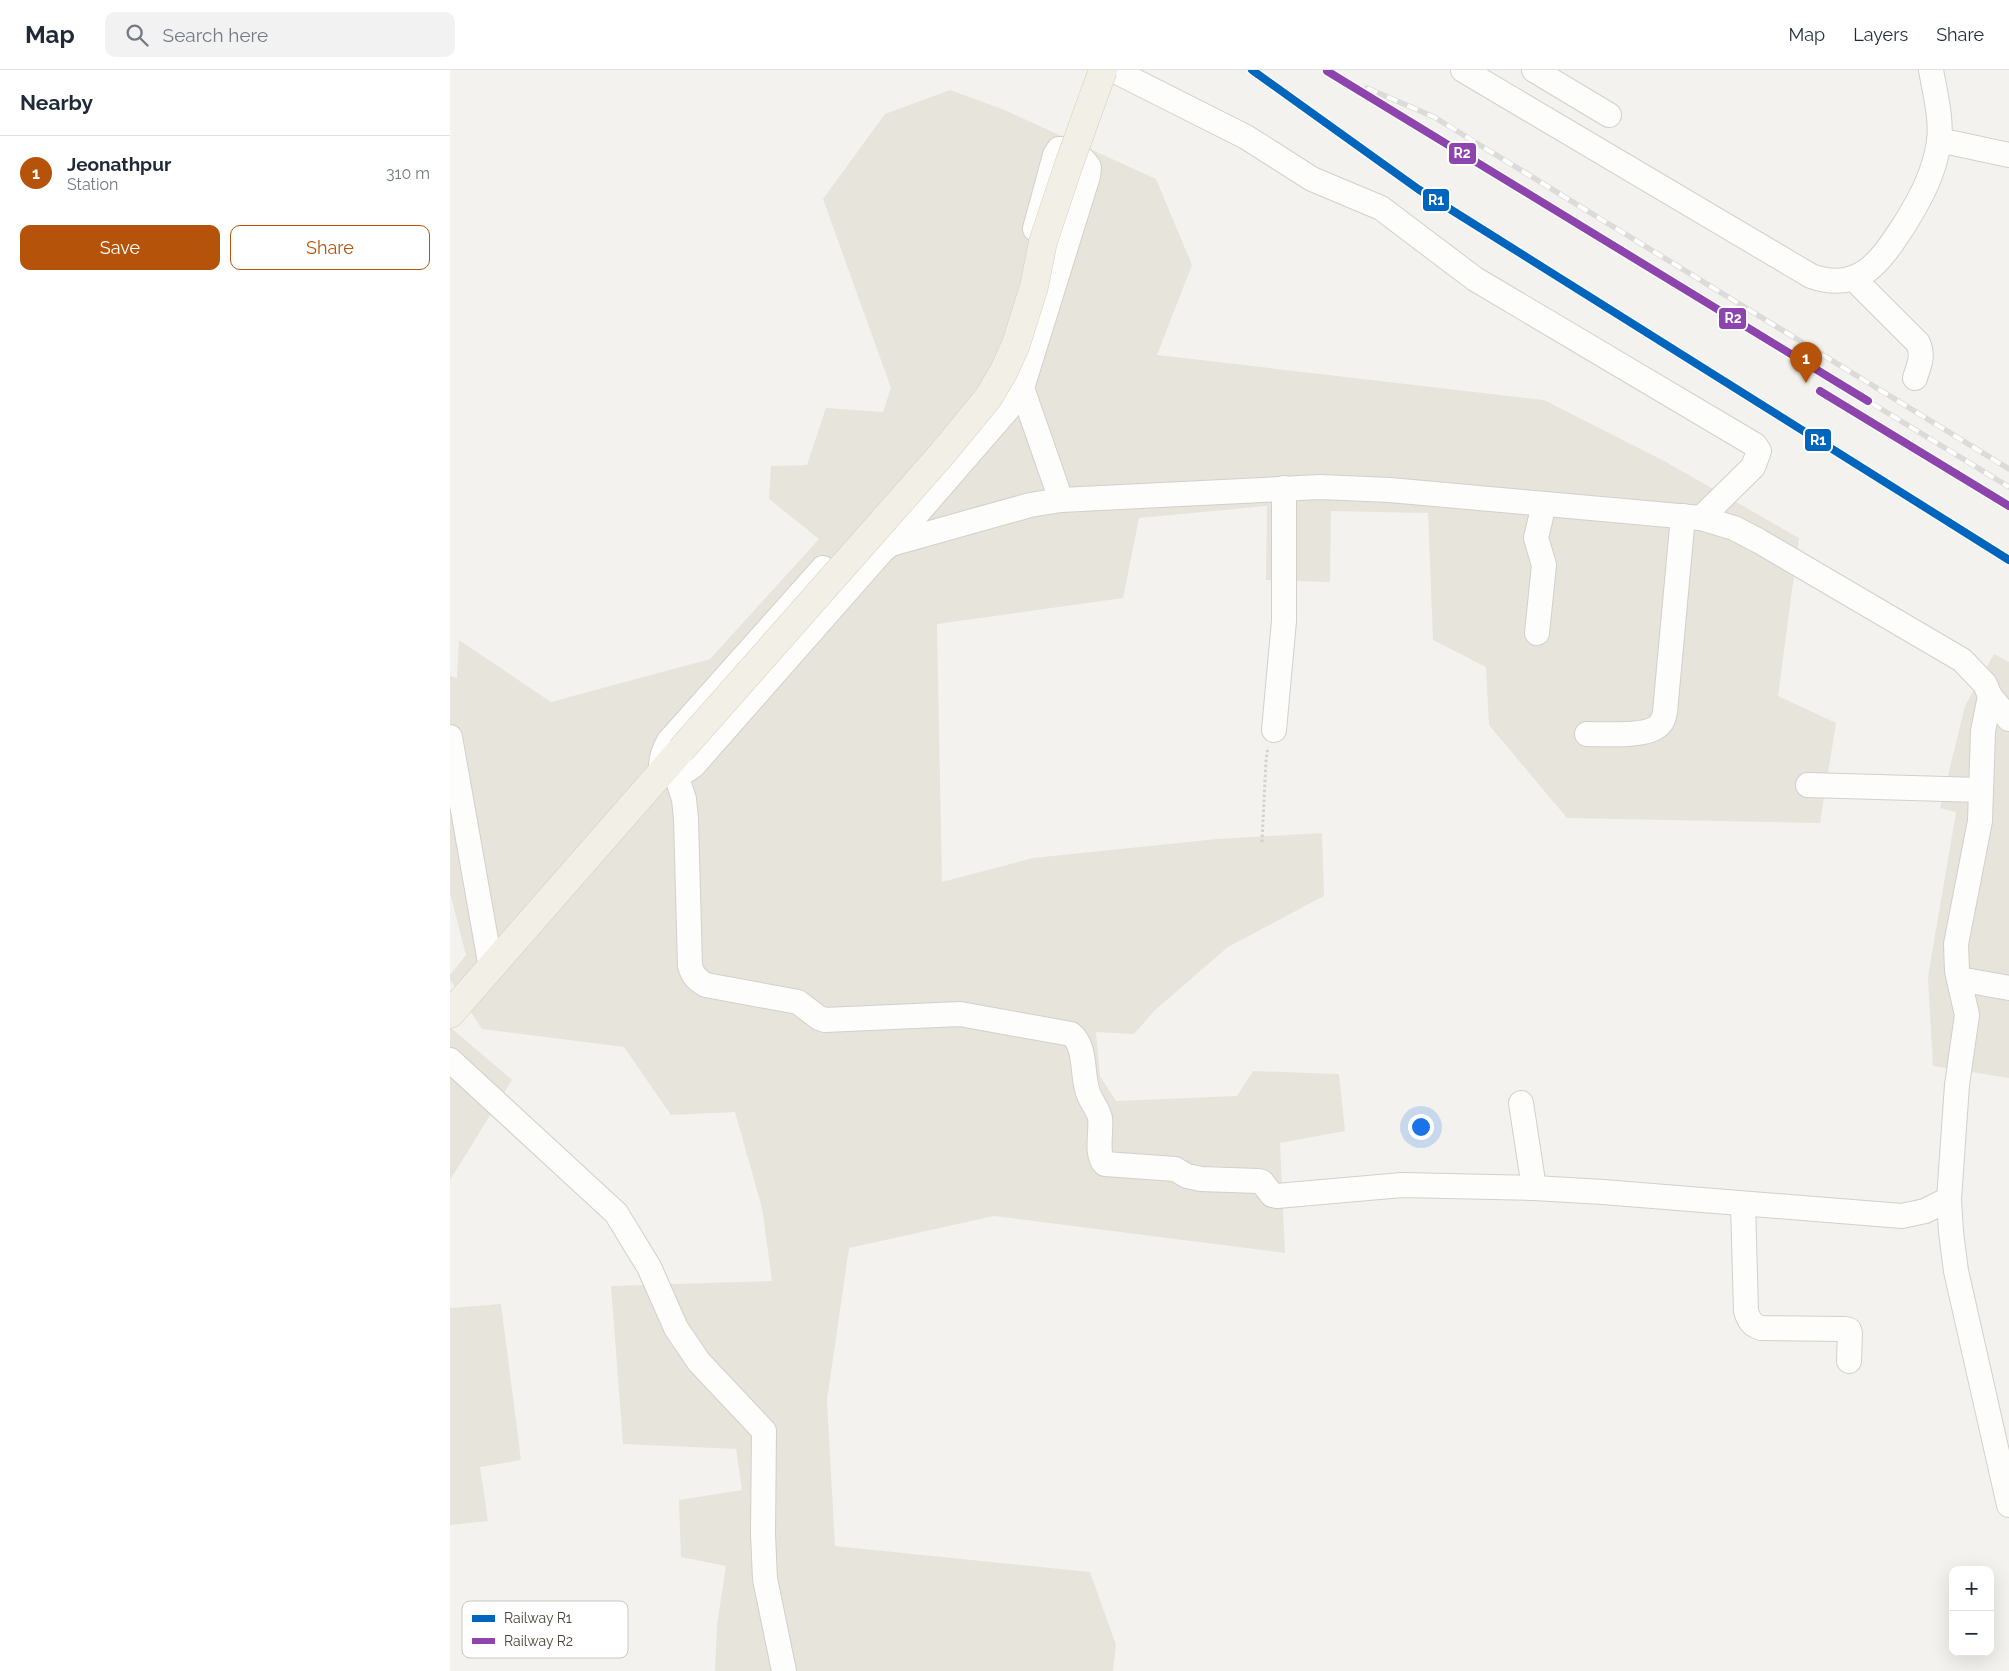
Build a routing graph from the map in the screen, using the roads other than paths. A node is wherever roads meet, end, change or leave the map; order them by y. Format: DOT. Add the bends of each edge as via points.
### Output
graph roads {
  1 [pos="1103,70"];
  2 [pos="1113,70"];
  3 [pos="1463,70"];
  4 [pos="1534,70"];
  5 [pos="1931,70"];
  6 [pos="1609,115"];
  7 [pos="1939,140"];
  8 [pos="2009,155"];
  9 [pos="1853,278"];
  10 [pos="1915,378"];
  11 [pos="1022,388"];
  12 [pos="1284,488"];
  13 [pos="1061,500"];
  14 [pos="1544,504"];
  15 [pos="1692,517"];
  16 [pos="890,544"];
  17 [pos="1537,633"];
  18 [pos="1990,696"];
  19 [pos="2009,719"];
  20 [pos="1274,730"];
  21 [pos="1587,734"];
  22 [pos="450,737"];
  23 [pos="673,766"];
  24 [pos="1808,785"];
  25 [pos="1980,790"];
  26 [pos="491,968"];
  27 [pos="1959,979"];
  28 [pos="2009,988"];
  29 [pos="450,1014"];
  30 [pos="450,1060"];
  31 [pos="1521,1103"];
  32 [pos="1534,1188"];
  33 [pos="1949,1199"];
  34 [pos="1743,1204"];
  35 [pos="1850,1361"];
  36 [pos="2009,1505"];
  37 [pos="784,1671"];
  1 -- 23 [label="main road, bridge" via="1043,242 1034,287 1016,344 988,398"];
  2 -- 15 [label="street" via="1246,137 1312,179 1381,208 1468,274 1755,445 1759,452 1753,467"];
  3 -- 9 [label="street" via="1811,276 1836,282"];
  4 -- 6 [label="street"];
  5 -- 7 [label="street"];
  7 -- 8 [label="street"];
  7 -- 9 [label="street" via="1925,191 1885,255 1872,268"];
  9 -- 10 [label="street" via="1918,343 1922,351"];
  11 -- 13 [label="street"];
  11 -- 16 [label="street" via="1014,402"];
  11 -- 23 [label="street" via="1088,176 1089,167 1083,159 1066,149 1055,155 1011,325 983,384 669,741 660,763"];
  12 -- 13 [label="street"];
  12 -- 14 [label="street" via="1381,489"];
  12 -- 20 [label="street" via="1284,621"];
  13 -- 16 [label="street" via="1030,505"];
  14 -- 15 [label="street"];
  14 -- 17 [label="street" via="1536,538 1544,565"];
  15 -- 18 [label="street" via="1734,528 1759,541 1962,660 1985,684"];
  15 -- 21 [label="street" via="1663,720 1652,730 1642,732"];
  16 -- 23 [label="street" via="693,766 685,772"];
  18 -- 19 [label="street"];
  18 -- 25 [label="street" via="1983,731"];
  22 -- 26 [label="street"];
  23 -- 26 [label="main road"];
  23 -- 32 [label="street" via="684,799 686,819 690,966 692,974 706,985 798,1002 825,1020 960,1014 1071,1034 1080,1046 1086,1088 1100,1116 1101,1160 1109,1165 1175,1169 1201,1179 1258,1181 1268,1193 1277,1196 1402,1186"];
  24 -- 25 [label="street"];
  25 -- 27 [label="street" via="1980,821 1956,944"];
  26 -- 29 [label="main road"];
  27 -- 28 [label="street"];
  27 -- 33 [label="street" via="1967,1016 1957,1086"];
  30 -- 37 [label="street" via="616,1213 649,1267 676,1328 699,1362 764,1431 766,1579"];
  31 -- 32 [label="street"];
  32 -- 34 [label="street"];
  33 -- 34 [label="street" via="1925,1211 1902,1216"];
  33 -- 36 [label="street" via="1956,1271"];
  34 -- 35 [label="street" via="1748,1320 1761,1328 1849,1330"];
}
